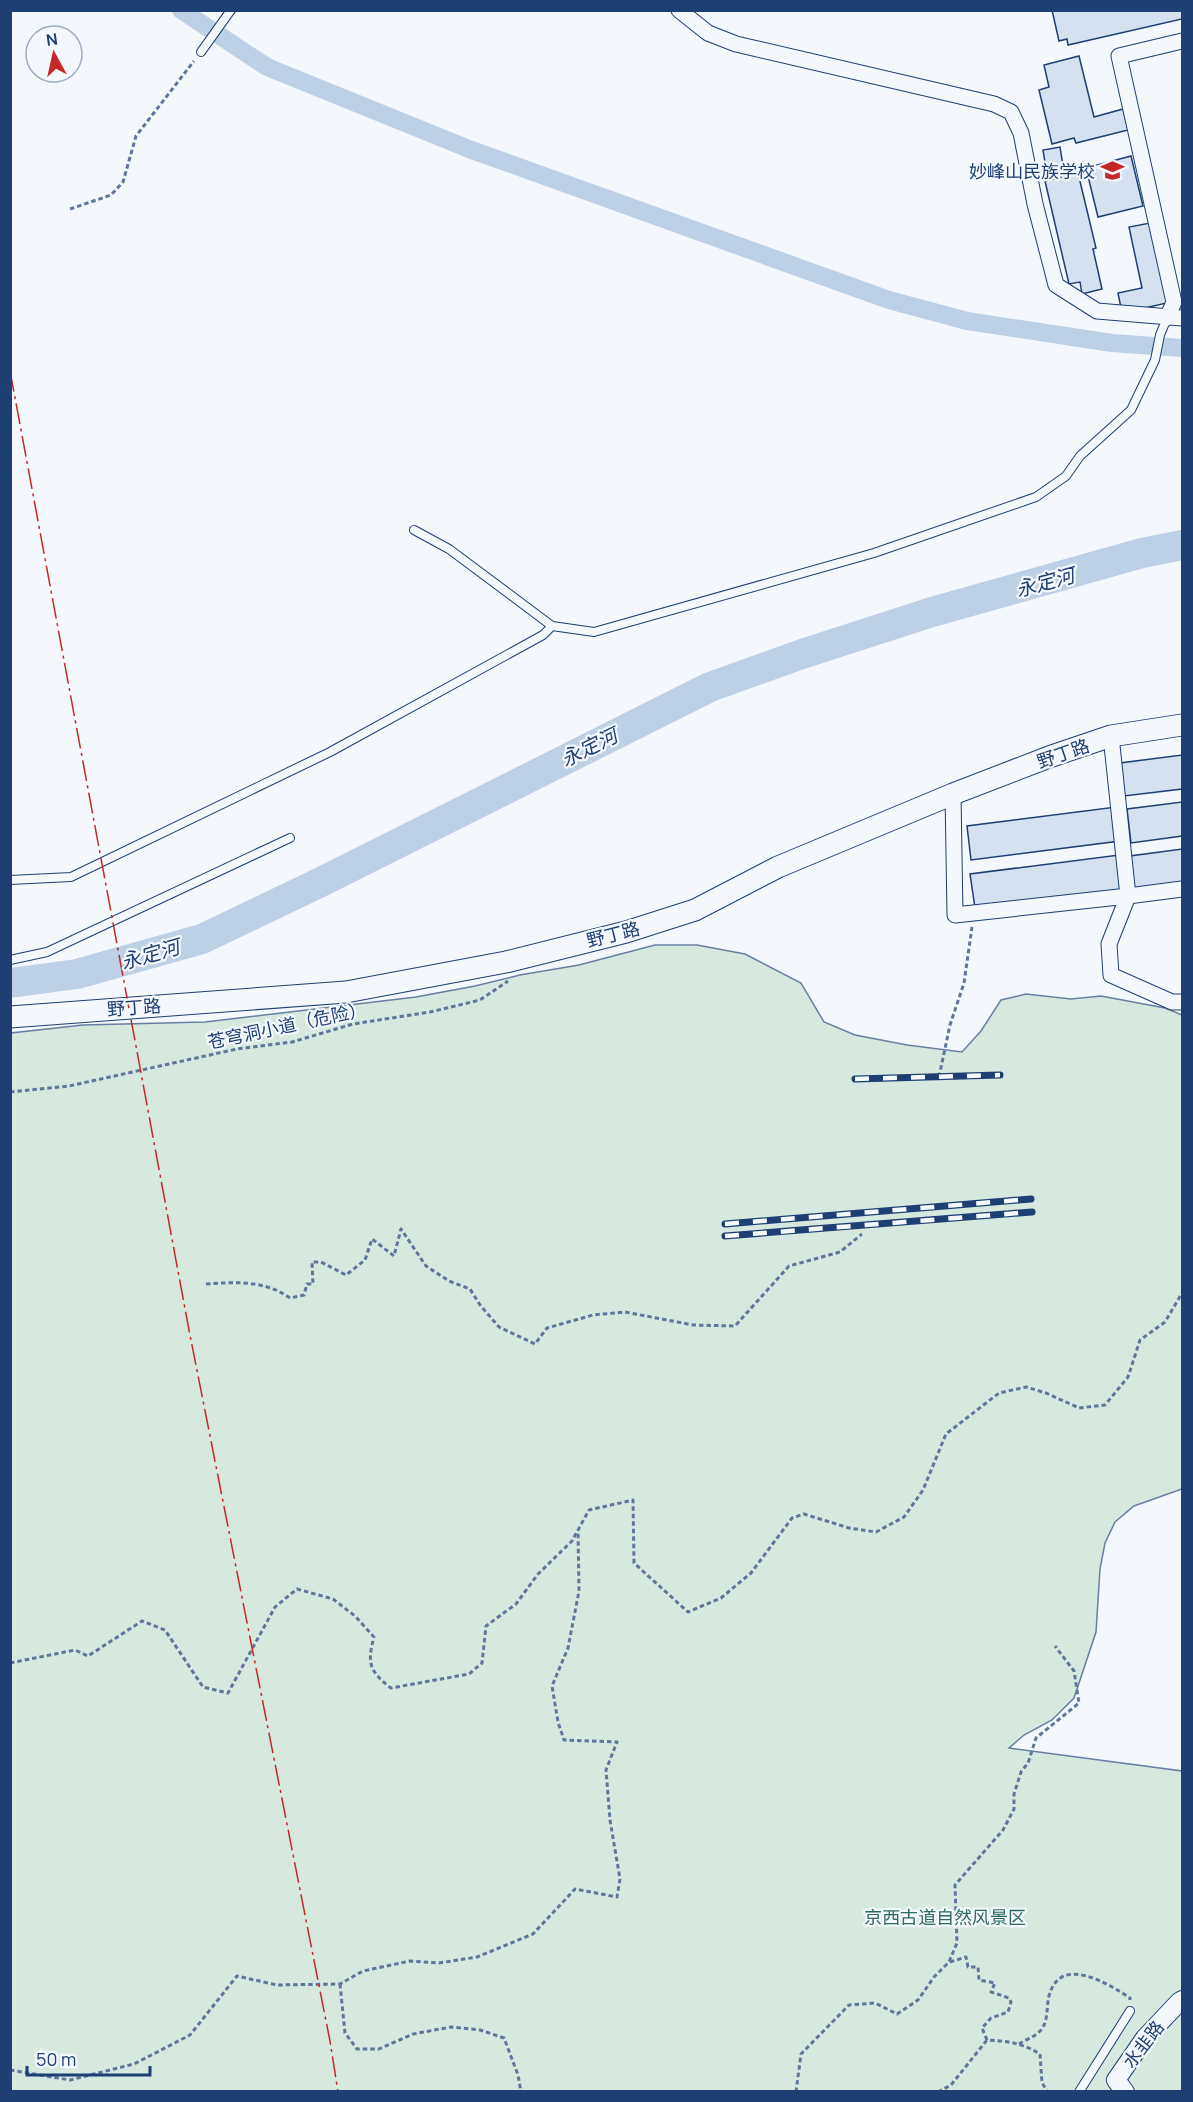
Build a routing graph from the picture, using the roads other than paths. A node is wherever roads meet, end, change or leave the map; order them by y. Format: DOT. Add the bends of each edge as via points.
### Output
graph roads {
  1 [pos="231,10"];
  2 [pos="679,10"];
  3 [pos="1182,41"];
  4 [pos="201,52"];
  5 [pos="1175,318"];
  6 [pos="414,530"];
  7 [pos="552,626"];
  8 [pos="1182,725"];
  9 [pos="1111,736"];
  10 [pos="953,794"];
  11 [pos="290,838"];
  12 [pos="10,880"];
  13 [pos="1182,889"];
  14 [pos="1128,896"];
  15 [pos="10,960"];
  16 [pos="1182,1002"];
  17 [pos="10,1017"];
  18 [pos="1182,2000"];
  19 [pos="1130,2011"];
  20 [pos="1079,2091"];
  21 [pos="1125,2091"];
  1 -- 4 [label="lane"];
  2 -- 5 [label="street" via="708,33 736,44 994,104 1011,112 1022,133 1056,285 1097,311"];
  3 -- 5 [label="street" via="1119,56"];
  5 -- 7 [label="lane" via="1160,334 1155,360 1131,410 1080,456 1066,476 1036,497 874,553 594,632"];
  6 -- 7 [label="lane" via="448,549"];
  7 -- 12 [label="lane" via="543,635 330,752 71,877"];
  8 -- 9 [label="main road, 野丁路"];
  9 -- 10 [label="main road, 野丁路"];
  9 -- 14 [label="street"];
  10 -- 14 [label="street" via="955,915"];
  10 -- 17 [label="main road, 野丁路" via="778,867 695,910 506,962 346,992"];
  11 -- 15 [label="lane" via="47,952"];
  13 -- 14 [label="street"];
  14 -- 16 [label="street" via="1109,944 1111,975 1172,1002"];
  18 -- 21 [label="street, 水韭路" via="1145,2038 1116,2080"];
  19 -- 20 [label="lane"];
}
